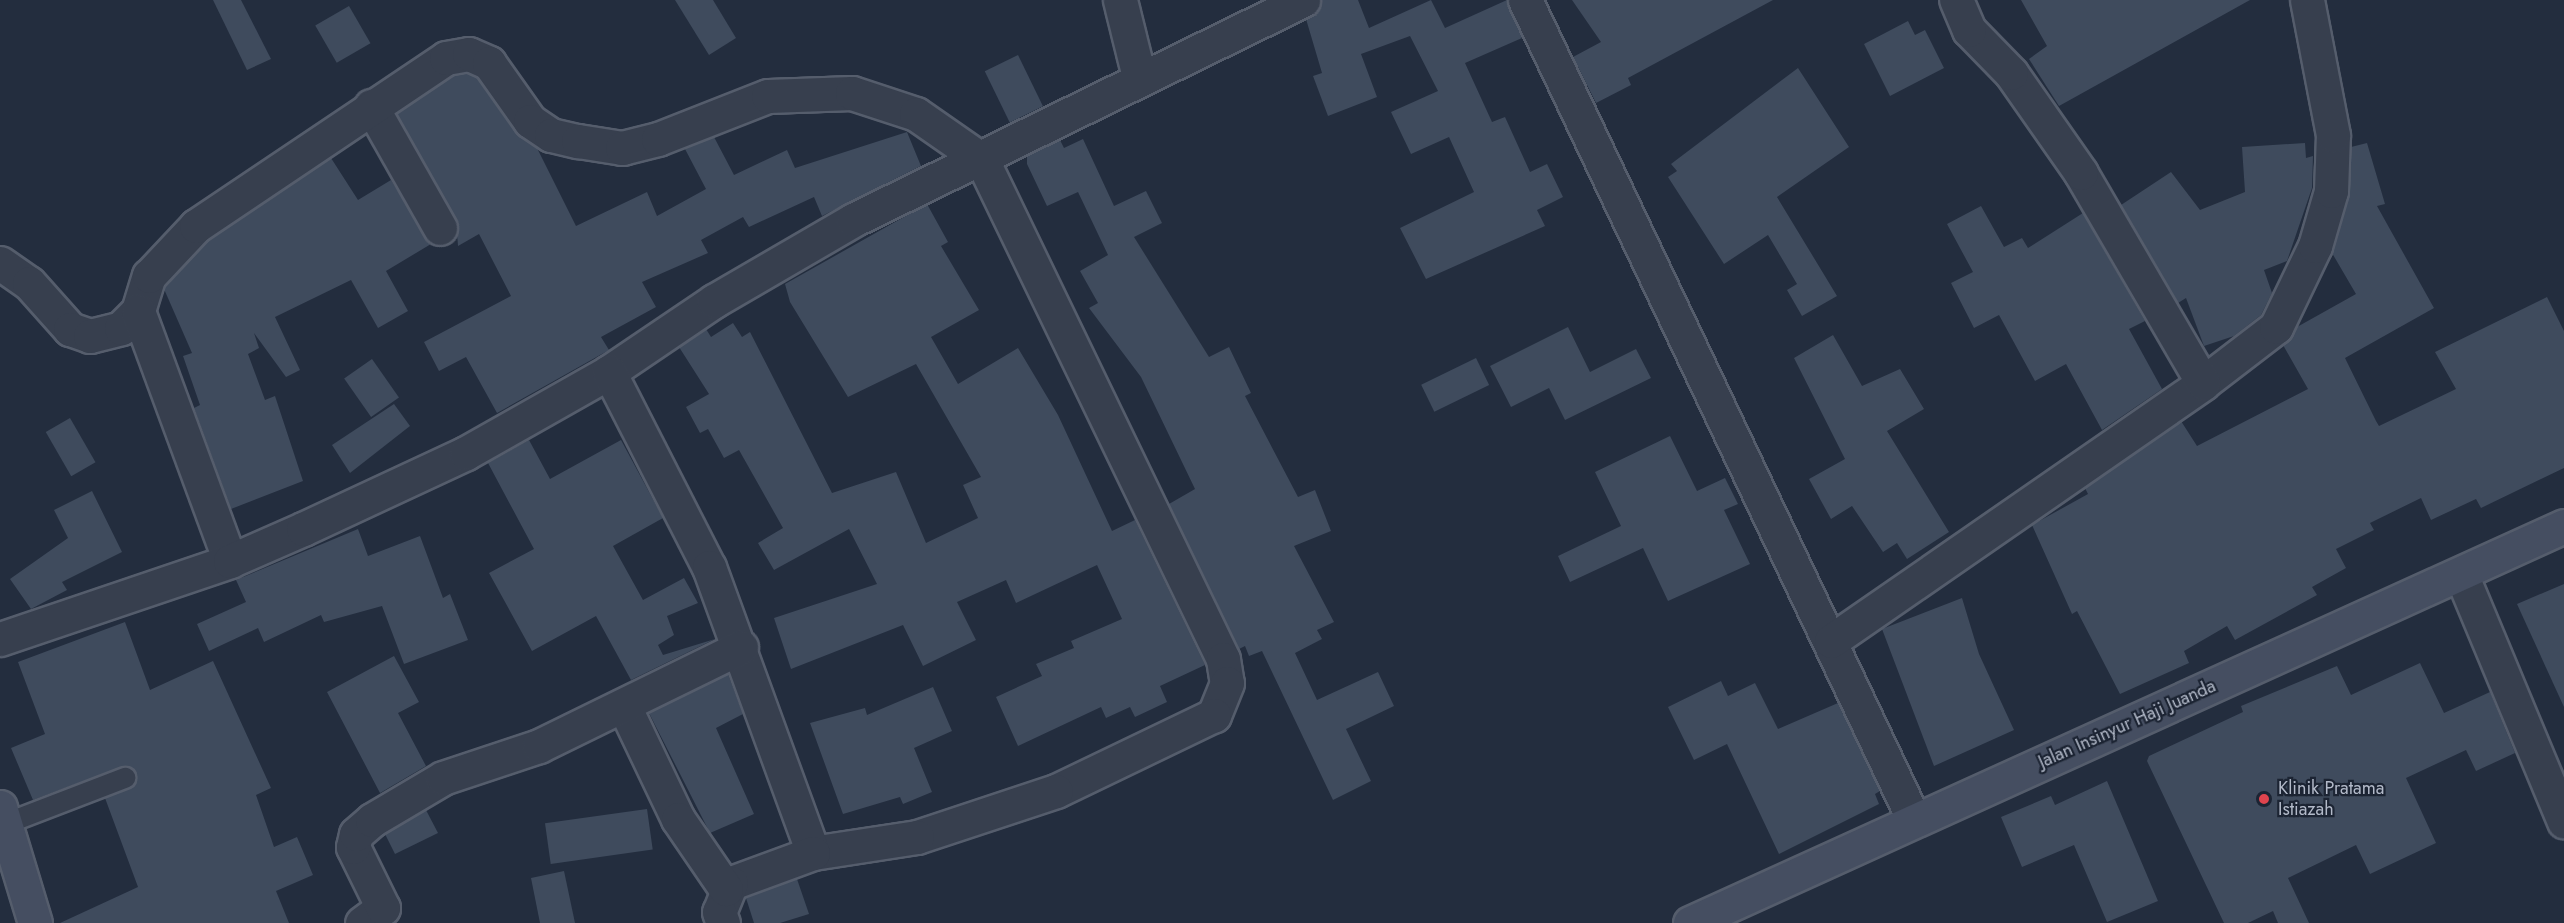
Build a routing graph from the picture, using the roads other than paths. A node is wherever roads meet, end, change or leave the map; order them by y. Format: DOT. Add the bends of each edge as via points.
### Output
graph roads {
  1 [pos="1120,0"];
  2 [pos="1303,0"];
  3 [pos="1525,0"];
  4 [pos="1956,0"];
  5 [pos="2307,0"];
  6 [pos="1139,77"];
  7 [pos="371,106"];
  8 [pos="982,160"];
  9 [pos="440,228"];
  10 [pos="0,263"];
  11 [pos="138,311"];
  12 [pos="609,372"];
  13 [pos="2203,383"];
  14 [pos="2564,526"];
  15 [pos="230,561"];
  16 [pos="2461,574"];
  17 [pos="0,639"];
  18 [pos="1831,641"];
  19 [pos="741,647"];
  20 [pos="625,708"];
  21 [pos="125,778"];
  22 [pos="3,815"];
  23 [pos="1914,820"];
  24 [pos="2564,821"];
  25 [pos="813,853"];
  26 [pos="726,889"];
  27 [pos="35,923"];
  28 [pos="362,923"];
  29 [pos="723,923"];
  30 [pos="1690,923"];
  1 -- 6 [label="street"];
  2 -- 6 [label="street"];
  3 -- 18 [label="street"];
  4 -- 13 [label="street" via="1969,30 2011,73 2081,173"];
  5 -- 13 [label="street" via="2333,135 2328,202 2315,246 2276,327"];
  6 -- 8 [label="street"];
  7 -- 8 [label="street" via="446,58 470,54 489,63 530,121 551,135 578,141 622,148 658,140 768,96 852,93 916,114"];
  7 -- 9 [label="street"];
  7 -- 11 [label="street" via="196,226 149,276"];
  8 -- 12 [label="street" via="795,251"];
  8 -- 25 [label="street" via="1223,659 1227,683 1214,715 1056,791 917,837"];
  10 -- 11 [label="street" via="30,283 70,329 90,336 121,328"];
  11 -- 15 [label="street"];
  12 -- 15 [label="street" via="466,453"];
  12 -- 19 [label="street" via="669,481"];
  13 -- 18 [label="street"];
  14 -- 16 [label="main road, Jalan Insinyur Haji Juanda"];
  15 -- 17 [label="street"];
  16 -- 23 [label="main road, Jalan Insinyur Haji Juanda"];
  16 -- 24 [label="street"];
  18 -- 23 [label="street"];
  19 -- 20 [label="street"];
  19 -- 25 [label="street"];
  20 -- 26 [label="street" via="678,819"];
  20 -- 28 [label="street" via="539,746 442,778 372,820 356,834 353,847 383,908"];
  21 -- 22 [label="lane"];
  22 -- 27 [label="main road"];
  23 -- 30 [label="main road, Jalan Insinyur Haji Juanda"];
  25 -- 26 [label="street" via="747,873"];
  26 -- 29 [label="street" via="719,912"];
}
